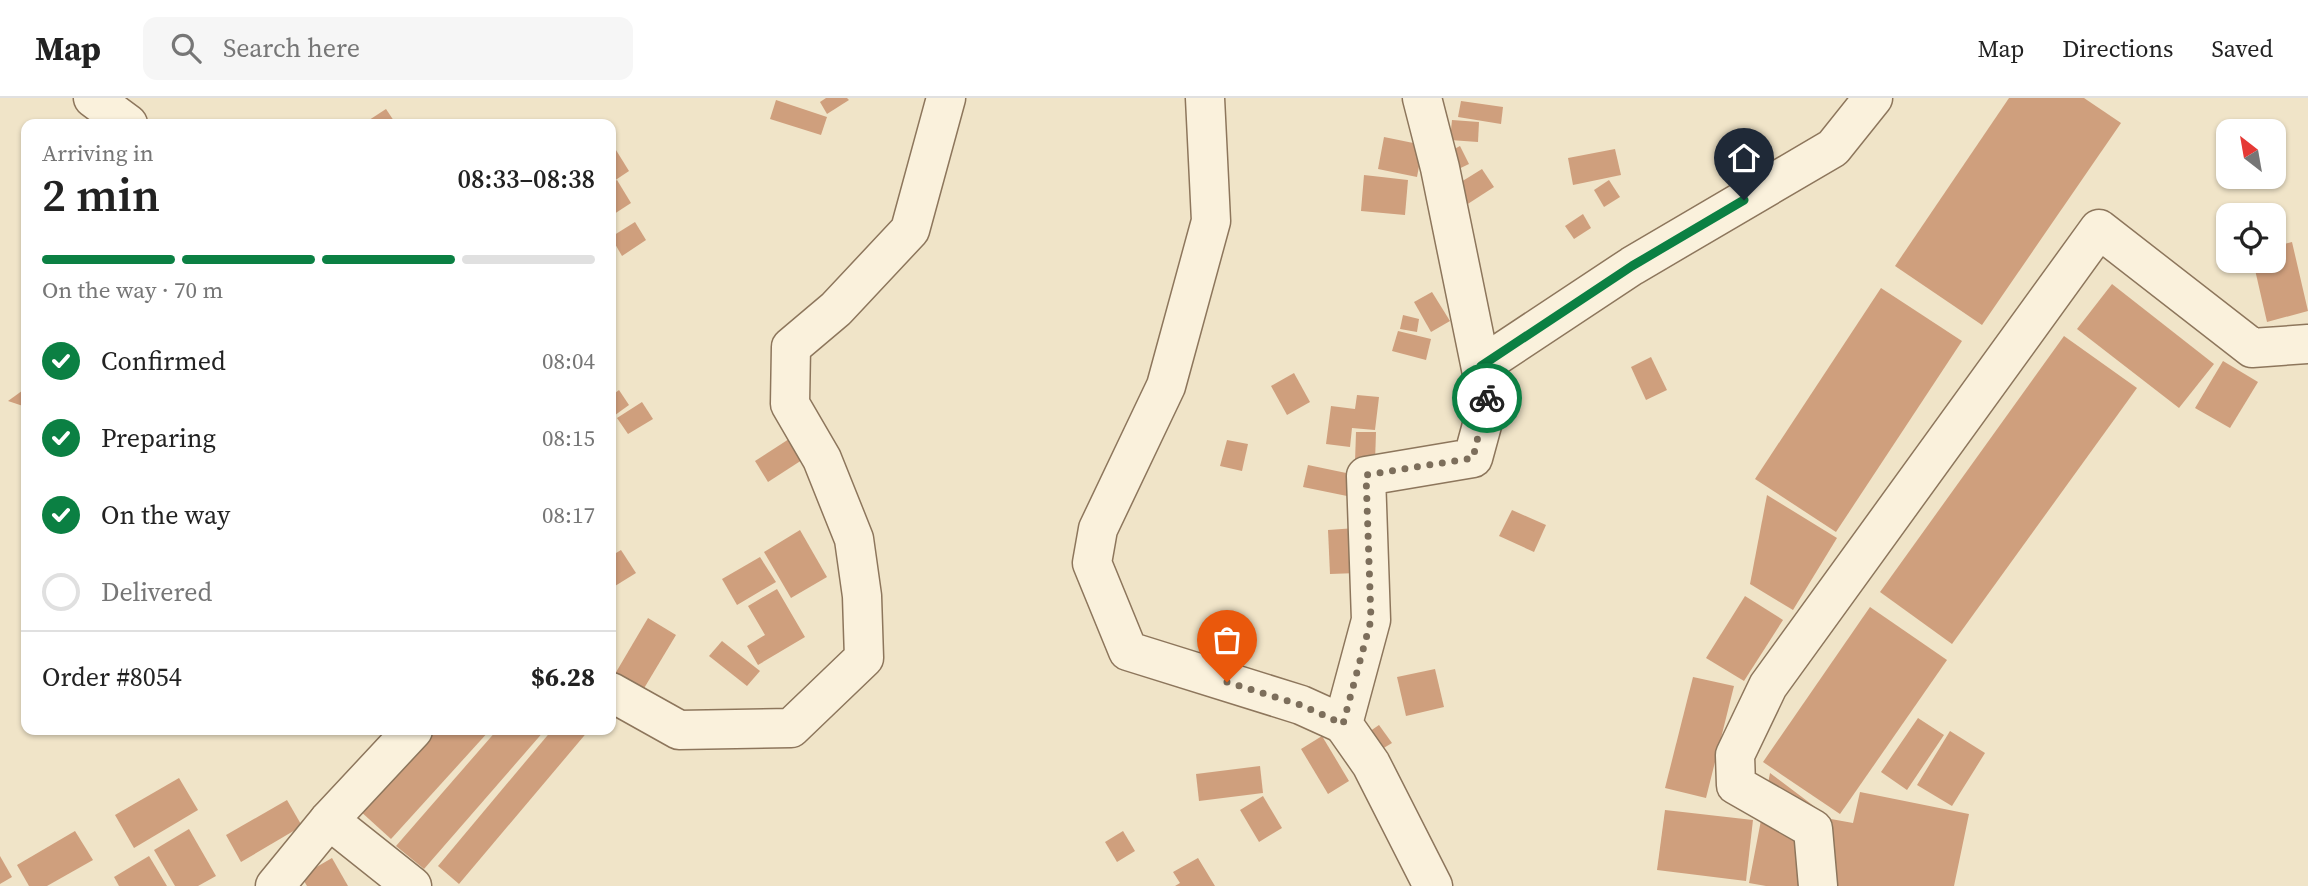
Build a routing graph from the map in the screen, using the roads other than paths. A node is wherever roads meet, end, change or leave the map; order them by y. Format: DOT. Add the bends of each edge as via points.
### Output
graph roads {
  1 [pos="93,98"];
  2 [pos="947,98"];
  3 [pos="1205,98"];
  4 [pos="1422,98"];
  5 [pos="1873,98"];
  6 [pos="121,119"];
  7 [pos="2308,344"];
  8 [pos="1481,366"];
  9 [pos="616,695"];
  10 [pos="1343,724"];
  11 [pos="408,735"];
  12 [pos="329,820"];
  13 [pos="275,886"];
  14 [pos="412,886"];
  15 [pos="1433,886"];
  16 [pos="1818,886"];
  1 -- 6 [label="street"];
  2 -- 9 [label="street" via="911,230 836,309 791,347 790,404 822,459 854,539 864,659 791,728 679,730"];
  3 -- 10 [label="street" via="1212,222 1166,386 1098,529 1092,563 1128,651 1301,705"];
  4 -- 8 [label="street"];
  5 -- 8 [label="street" via="1833,148 1632,266"];
  7 -- 16 [label="street" via="2252,348 2099,229 1768,687 1735,755 1736,785 1813,829"];
  8 -- 10 [label="street" via="1488,403 1473,458 1366,475 1371,620"];
  10 -- 15 [label="street" via="1371,764"];
  11 -- 12 [label="street"];
  12 -- 13 [label="street"];
  12 -- 14 [label="street"];
}
